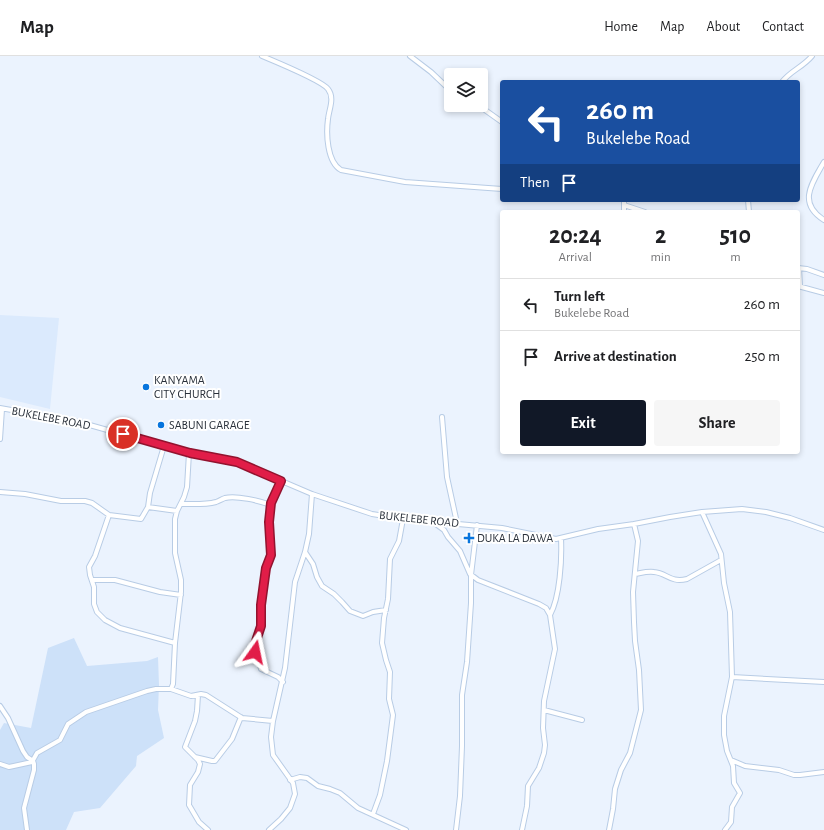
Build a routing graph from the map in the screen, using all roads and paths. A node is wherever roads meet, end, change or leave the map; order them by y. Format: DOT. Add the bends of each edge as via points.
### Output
graph roads {
  1 [pos="262,56"];
  2 [pos="410,56"];
  3 [pos="812,56"];
  4 [pos="784,80"];
  5 [pos="444,84"];
  6 [pos="488,112"];
  7 [pos="500,121"];
  8 [pos="824,162"];
  9 [pos="500,189"];
  10 [pos="624,202"];
  11 [pos="641,210"];
  12 [pos="824,220"];
  13 [pos="800,268"];
  14 [pos="824,275"];
  15 [pos="800,286"];
  16 [pos="824,293"];
  17 [pos="1,408"];
  18 [pos="442,417"];
  19 [pos="0,438"];
  20 [pos="164,446"];
  21 [pos="190,453"];
  22 [pos="281,481"];
  23 [pos="0,492"];
  24 [pos="312,494"];
  25 [pos="181,504"];
  26 [pos="271,505"];
  27 [pos="148,507"];
  28 [pos="177,511"];
  29 [pos="702,512"];
  30 [pos="109,515"];
  31 [pos="403,519"];
  32 [pos="433,522"];
  33 [pos="457,523"];
  34 [pos="634,524"];
  35 [pos="477,525"];
  36 [pos="824,530"];
  37 [pos="561,538"];
  38 [pos="305,552"];
  39 [pos="721,560"];
  40 [pos="635,574"];
  41 [pos="471,575"];
  42 [pos="92,580"];
  43 [pos="181,595"];
  44 [pos="386,610"];
  45 [pos="550,615"];
  46 [pos="175,643"];
  47 [pos="732,677"];
  48 [pos="283,682"];
  49 [pos="824,682"];
  50 [pos="171,689"];
  51 [pos="198,695"];
  52 [pos="0,706"];
  53 [pos="544,710"];
  54 [pos="241,717"];
  55 [pos="582,720"];
  56 [pos="273,721"];
  57 [pos="195,757"];
  58 [pos="731,760"];
  59 [pos="33,761"];
  60 [pos="1,765"];
  61 [pos="824,772"];
  62 [pos="290,780"];
  63 [pos="373,814"];
  64 [pos="27,830"];
  65 [pos="208,830"];
  66 [pos="269,830"];
  67 [pos="406,830"];
  68 [pos="456,830"];
  69 [pos="522,830"];
  70 [pos="609,830"];
  71 [pos="726,830"];
  1 -- 9 [label="street" via="319,82 329,90 332,97 327,124 329,151 333,164 340,170 405,182"];
  2 -- 5 [label="street"];
  3 -- 4 [label="street"];
  6 -- 7 [label="street"];
  8 -- 12 [label="street" via="811,188 809,201 812,210"];
  10 -- 11 [label="street"];
  13 -- 14 [label="street"];
  15 -- 16 [label="street"];
  17 -- 19 [label="street"];
  17 -- 20 [label="street, BUKELEBE ROAD" via="79,422"];
  18 -- 33 [label="street" via="447,477"];
  20 -- 21 [label="street, BUKELEBE ROAD"];
  20 -- 27 [label="street"];
  21 -- 22 [label="street, BUKELEBE ROAD" via="237,462"];
  21 -- 25 [label="street" via="187,488"];
  22 -- 24 [label="street, BUKELEBE ROAD"];
  22 -- 26 [label="street"];
  23 -- 30 [label="street" via="61,501 89,502"];
  24 -- 31 [label="street, BUKELEBE ROAD" via="372,514"];
  24 -- 38 [label="street"];
  25 -- 26 [label="street" via="207,504 225,498 243,497"];
  25 -- 28 [label="street"];
  26 -- 48 [label="street" via="271,555 266,568 261,626 254,650 261,669"];
  27 -- 28 [label="street"];
  27 -- 30 [label="street" via="141,519"];
  28 -- 43 [label="street" via="175,553 181,580"];
  29 -- 34 [label="street, BUKELEBE ROAD"];
  29 -- 36 [label="street, BUKELEBE ROAD" via="753,510 790,518"];
  29 -- 39 [label="street" via="720,550"];
  30 -- 42 [label="street" via="89,567"];
  31 -- 32 [label="street, BUKELEBE ROAD"];
  31 -- 44 [label="street" via="399,541 390,559"];
  32 -- 33 [label="street, BUKELEBE ROAD"];
  32 -- 41 [label="street" via="444,530 458,549"];
  33 -- 35 [label="street, BUKELEBE ROAD"];
  34 -- 37 [label="street, BUKELEBE ROAD"];
  34 -- 40 [label="street" via="638,541"];
  35 -- 37 [label="street, BUKELEBE ROAD"];
  35 -- 41 [label="street"];
  37 -- 45 [label="street" via="562,556 557,591"];
  38 -- 44 [label="street" via="322,586 334,594 350,612 363,616"];
  38 -- 48 [label="street" via="294,586"];
  39 -- 40 [label="street" via="682,580 674,580 656,572"];
  39 -- 47 [label="street" via="730,612"];
  40 -- 70 [label="street" via="634,622 641,710 630,753 615,789"];
  41 -- 45 [label="street" via="539,604 546,608"];
  41 -- 68 [label="street"];
  42 -- 43 [label="street" via="115,580"];
  42 -- 46 [label="street" via="94,604 104,620 120,628"];
  43 -- 46 [label="street"];
  44 -- 63 [label="street" via="382,644 390,672 389,699 393,715 387,761"];
  45 -- 53 [label="street" via="555,649"];
  46 -- 50 [label="street"];
  47 -- 49 [label="street"];
  47 -- 58 [label="street" via="724,716 724,735"];
  48 -- 56 [label="street"];
  50 -- 51 [label="street" via="191,696"];
  50 -- 59 [label="street" via="147,690 86,712 68,724 60,740 36,752"];
  51 -- 54 [label="street" via="206,695"];
  51 -- 57 [label="street" via="195,721 185,746"];
  52 -- 59 [label="street" via="23,751"];
  53 -- 55 [label="street"];
  53 -- 69 [label="street" via="544,753 539,768 528,786"];
  54 -- 56 [label="street"];
  54 -- 57 [label="street" via="232,739 215,761"];
  56 -- 62 [label="street" via="272,754"];
  57 -- 65 [label="street" via="200,768 190,785 189,803 199,822"];
  58 -- 61 [label="street" via="745,766 779,770 794,775"];
  58 -- 71 [label="street" via="734,783 740,794 732,807"];
  59 -- 60 [label="street" via="9,767"];
  59 -- 64 [label="street" via="34,770 24,808"];
  62 -- 63 [label="street" via="307,778 318,786 335,790 355,806"];
  62 -- 66 [label="street" via="295,794 292,805"];
  63 -- 67 [label="street"];
}
